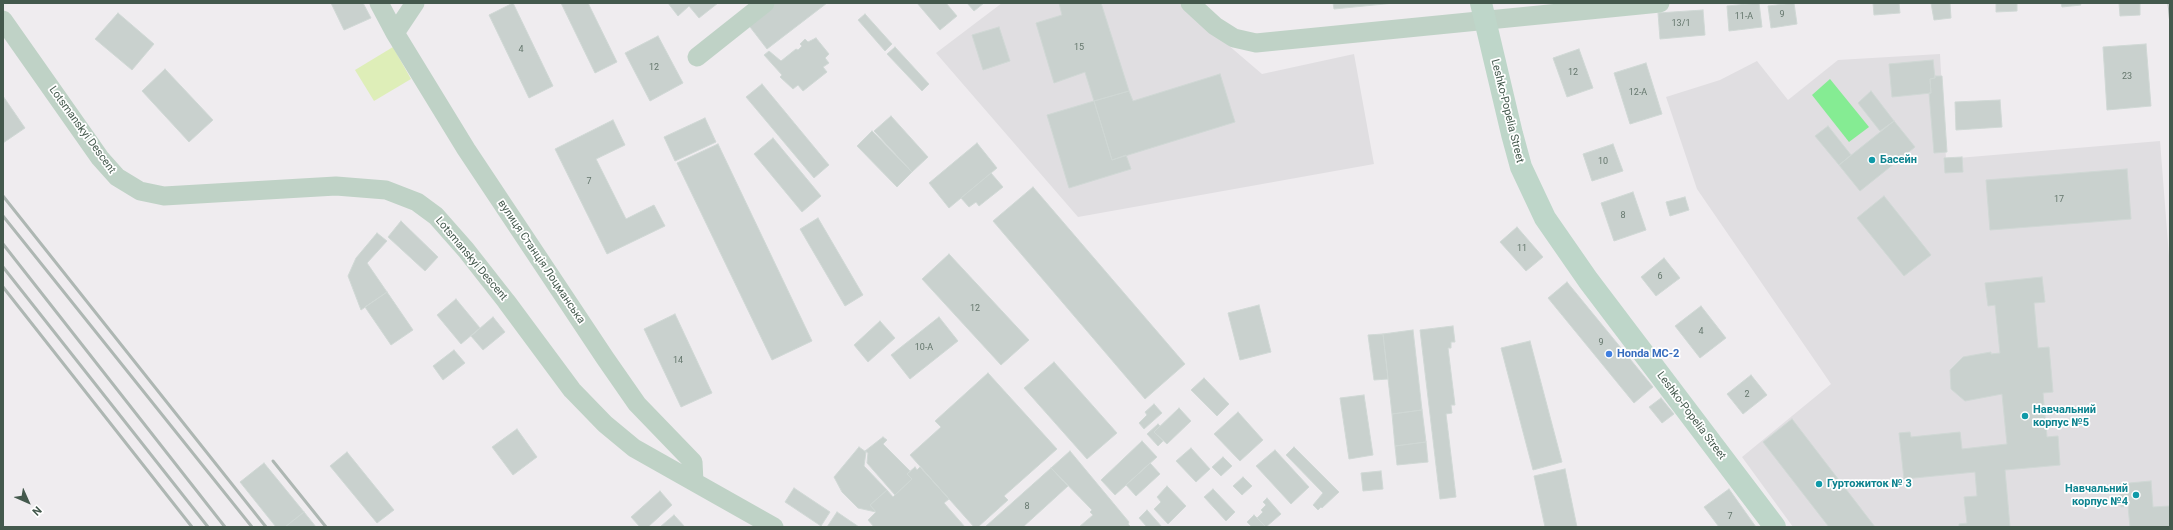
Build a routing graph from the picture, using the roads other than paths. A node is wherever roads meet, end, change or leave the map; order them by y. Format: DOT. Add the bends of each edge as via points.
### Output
graph roads {
  1 [pos="380,3"];
  2 [pos="415,3"];
  3 [pos="765,3"];
  4 [pos="1190,3"];
  5 [pos="1660,3"];
  6 [pos="1483,12"];
  7 [pos="3,20"];
  8 [pos="395,33"];
  9 [pos="697,57"];
  10 [pos="694,482"];
  11 [pos="774,527"];
  12 [pos="1775,527"];
  1 -- 8 [label="street, вулиця Станція Лоцманська"];
  2 -- 8 [label="street"];
  3 -- 9 [label="street"];
  4 -- 6 [label="street" via="1215,26 1234,38 1256,43"];
  5 -- 6 [label="street"];
  6 -- 12 [label="main road, Leshko-Popelia Street" via="1521,167 1545,218 1588,280"];
  7 -- 10 [label="street, Lotsmanskyi Descent" via="100,158 117,177 140,191 164,196 336,186 386,190 417,202 436,216 466,250 572,390 605,424 634,448"];
  8 -- 10 [label="street, вулиця Станція Лоцманська" via="474,161 605,358 637,404 693,462"];
  10 -- 11 [label="street, Lotsmanskyi Descent"];
}
